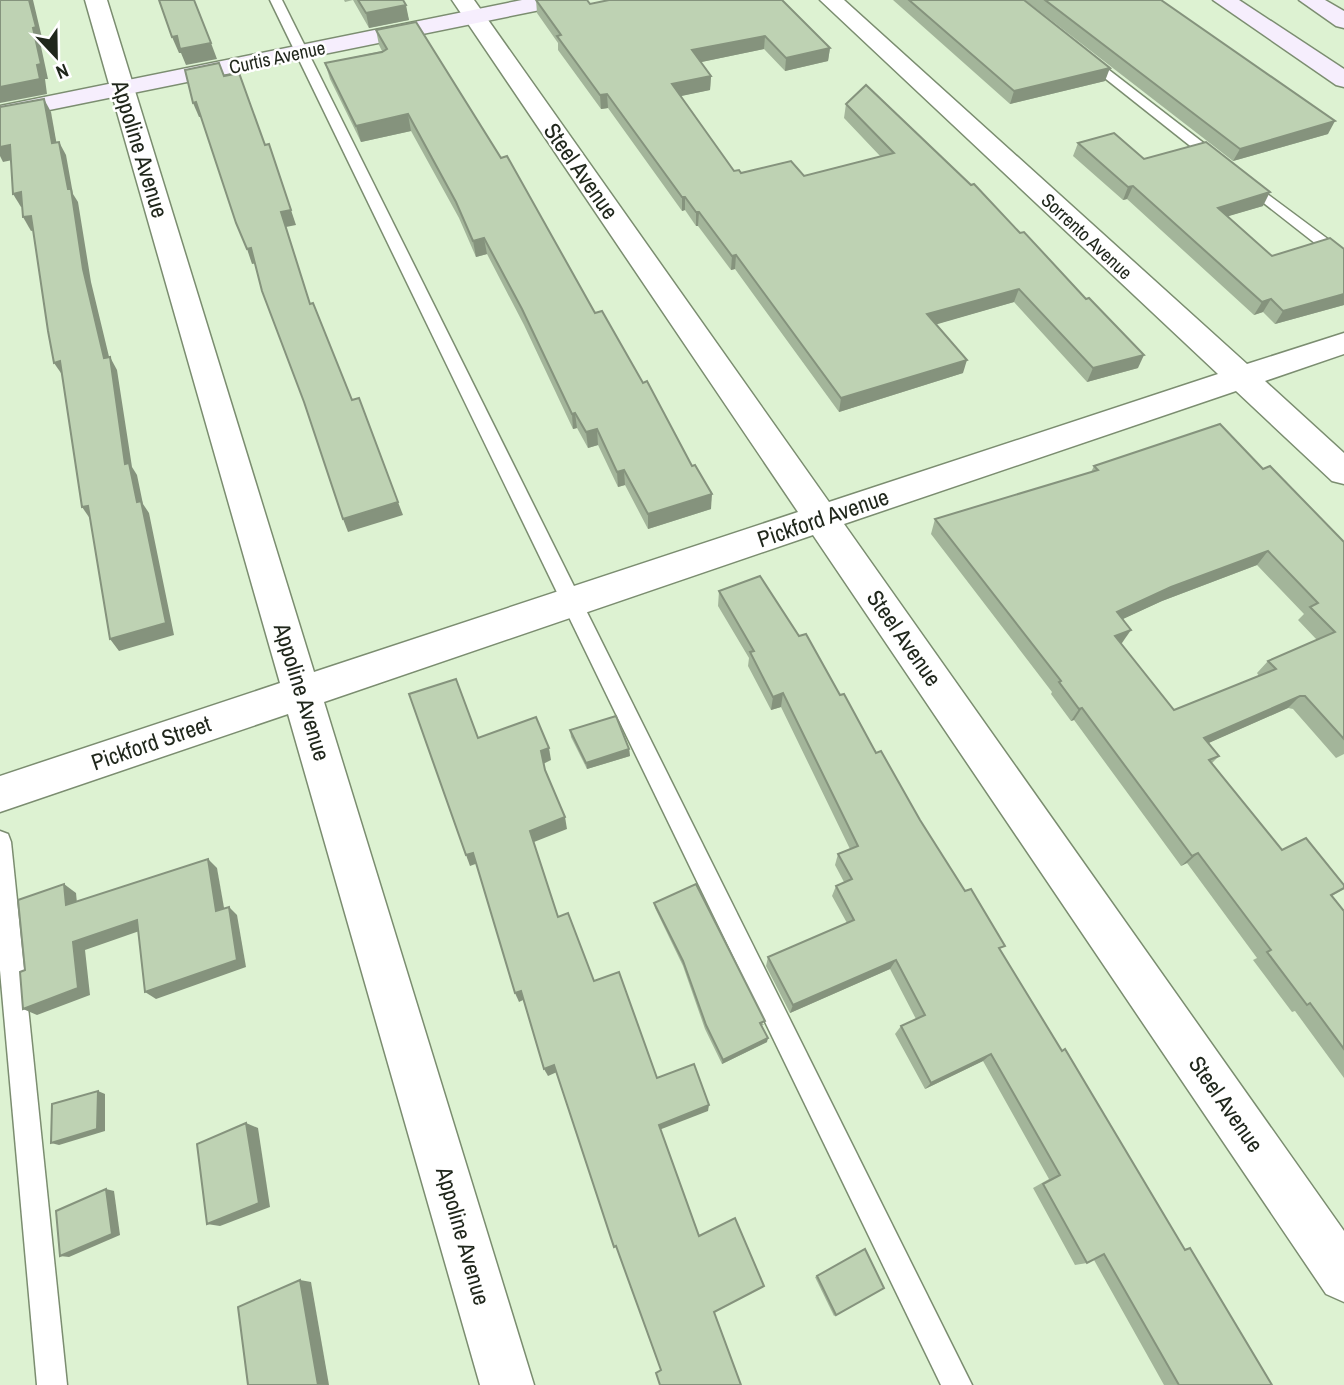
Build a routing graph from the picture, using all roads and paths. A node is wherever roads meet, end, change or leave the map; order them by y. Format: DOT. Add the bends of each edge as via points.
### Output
graph roads {
  1 [pos="96,0"];
  2 [pos="276,0"];
  3 [pos="555,0"];
  4 [pos="831,0"];
  5 [pos="1224,0"];
  6 [pos="1310,0"];
  7 [pos="469,8"];
  8 [pos="1344,21"];
  9 [pos="302,52"];
  10 [pos="1080,52"];
  11 [pos="1344,80"];
  12 [pos="122,89"];
  13 [pos="0,113"];
  14 [pos="1344,259"];
  15 [pos="1344,343"];
  16 [pos="1241,377"];
  17 [pos="1344,472"];
  18 [pos="821,518"];
  19 [pos="572,602"];
  20 [pos="302,693"];
  21 [pos="0,794"];
  22 [pos="0,842"];
  23 [pos="1344,1276"];
  24 [pos="52,1385"];
  25 [pos="507,1385"];
  26 [pos="957,1385"];
  1 -- 12 [label="street, Appoline Avenue"];
  2 -- 9 [label="lane"];
  3 -- 7 [label="street, Curtis Avenue"];
  4 -- 16 [label="street, Sorrento Avenue"];
  5 -- 11 [label="street"];
  6 -- 8 [label="street"];
  7 -- 9 [label="street, Curtis Avenue"];
  7 -- 18 [label="street, Steel Avenue"];
  9 -- 12 [label="street, Curtis Avenue"];
  9 -- 19 [label="lane"];
  10 -- 14 [label="lane"];
  12 -- 13 [label="street, Curtis Avenue"];
  12 -- 20 [label="street, Appoline Avenue"];
  15 -- 16 [label="street, Pickford Avenue"];
  16 -- 17 [label="street, Sorrento Avenue"];
  16 -- 18 [label="street, Pickford Avenue"];
  18 -- 19 [label="street, Pickford Avenue"];
  18 -- 23 [label="street, Steel Avenue"];
  19 -- 20 [label="street, Pickford Avenue"];
  19 -- 26 [label="lane"];
  20 -- 21 [label="street, Pickford Street"];
  20 -- 25 [label="street, Appoline Avenue"];
  22 -- 24 [label="lane"];
}
